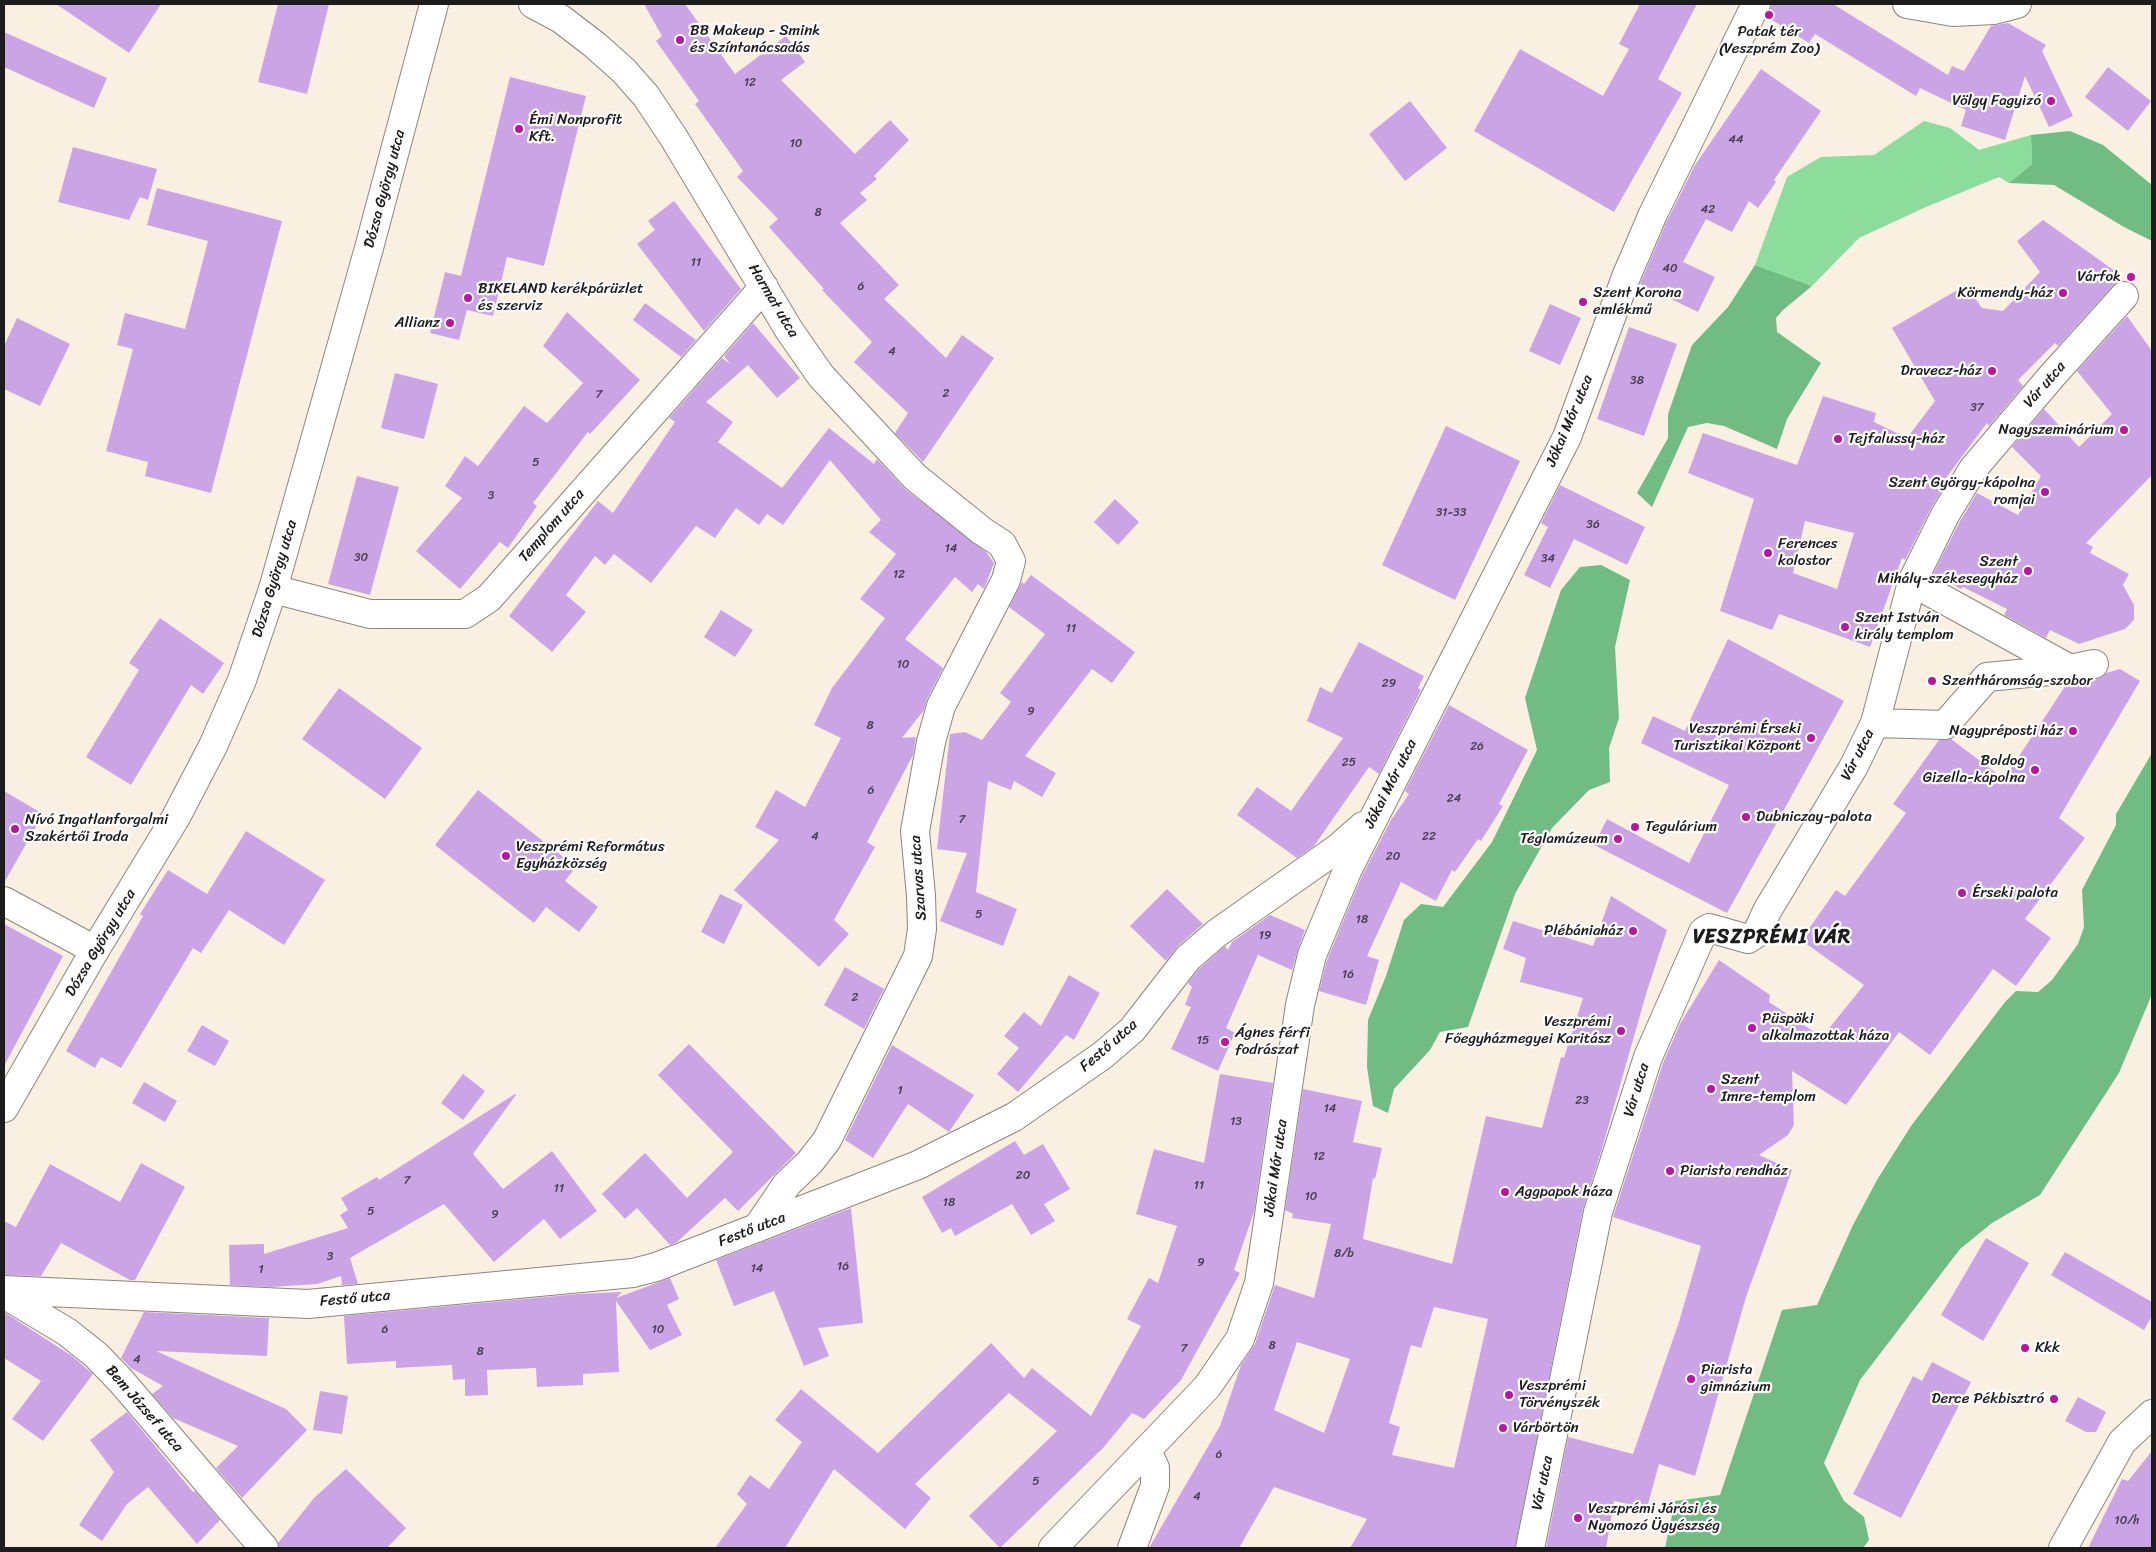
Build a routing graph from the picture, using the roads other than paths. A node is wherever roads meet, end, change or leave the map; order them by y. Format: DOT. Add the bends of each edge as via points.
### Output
graph roads {
  1 [pos="434,4"];
  2 [pos="533,4"];
  3 [pos="1756,4"];
  4 [pos="1907,4"];
  5 [pos="2017,4"];
  6 [pos="569,11"];
  7 [pos="764,287"];
  8 [pos="2124,296"];
  9 [pos="1010,561"];
  10 [pos="1912,582"];
  11 [pos="273,589"];
  12 [pos="1874,723"];
  13 [pos="1374,817"];
  14 [pos="4,901"];
  15 [pos="95,950"];
  16 [pos="4,1108"];
  17 [pos="757,1228"];
  18 [pos="4,1290"];
  19 [pos="4,1294"];
  20 [pos="2152,1414"];
  21 [pos="1147,1451"];
  22 [pos="264,1548"];
  23 [pos="1053,1548"];
  24 [pos="1132,1548"];
  25 [pos="1530,1548"];
  26 [pos="2063,1548"];
  1 -- 11 [label="street, Dózsa György utca"];
  2 -- 6 [label="street, Harmat utca"];
  3 -- 13 [label="street, Jókai Mór utca" via="1626,277 1567,437"];
  4 -- 5 [label="street" via="1953,12 1994,10"];
  6 -- 7 [label="street, Harmat utca" via="595,45 646,96"];
  7 -- 9 [label="street, Harmat utca" via="821,376 915,477 1002,544"];
  7 -- 11 [label="street, Templom utca" via="489,598 465,614 370,614"];
  8 -- 10 [label="street, Vár utca" via="1973,469 1945,515"];
  9 -- 17 [label="street, Szarvas utca" via="1006,580 941,706 931,742 915,831 922,896 918,956 827,1140 787,1184"];
  10 -- 12 [label="street, Vár utca"];
  10 -- 12 [label="street, Vár utca" via="2082,666 1987,677 1946,725"];
  11 -- 15 [label="street, Dózsa György utca" via="242,680 212,746 176,818"];
  12 -- 25 [label="street, Vár utca" via="1854,766 1757,933 1748,939 1709,928 1703,932 1648,1057 1598,1212"];
  13 -- 17 [label="street, Festő utca" via="1338,848 1217,933 1188,958 1132,1030 1103,1055 1014,1117 918,1165"];
  13 -- 21 [label="street, Jókai Mór utca" via="1347,871 1312,956 1300,1005 1259,1283 1240,1339 1207,1386"];
  14 -- 15 [label="street"];
  15 -- 16 [label="street, Dózsa György utca"];
  17 -- 18 [label="street, Festő utca" via="656,1268 633,1273 308,1304"];
  19 -- 22 [label="street, Bem József utca" via="67,1332 105,1365"];
  20 -- 26 [label="street" via="2122,1442"];
  21 -- 23 [label="street, Jókai Mór utca"];
  21 -- 24 [label="street" via="1154,1468 1155,1486"];
}
